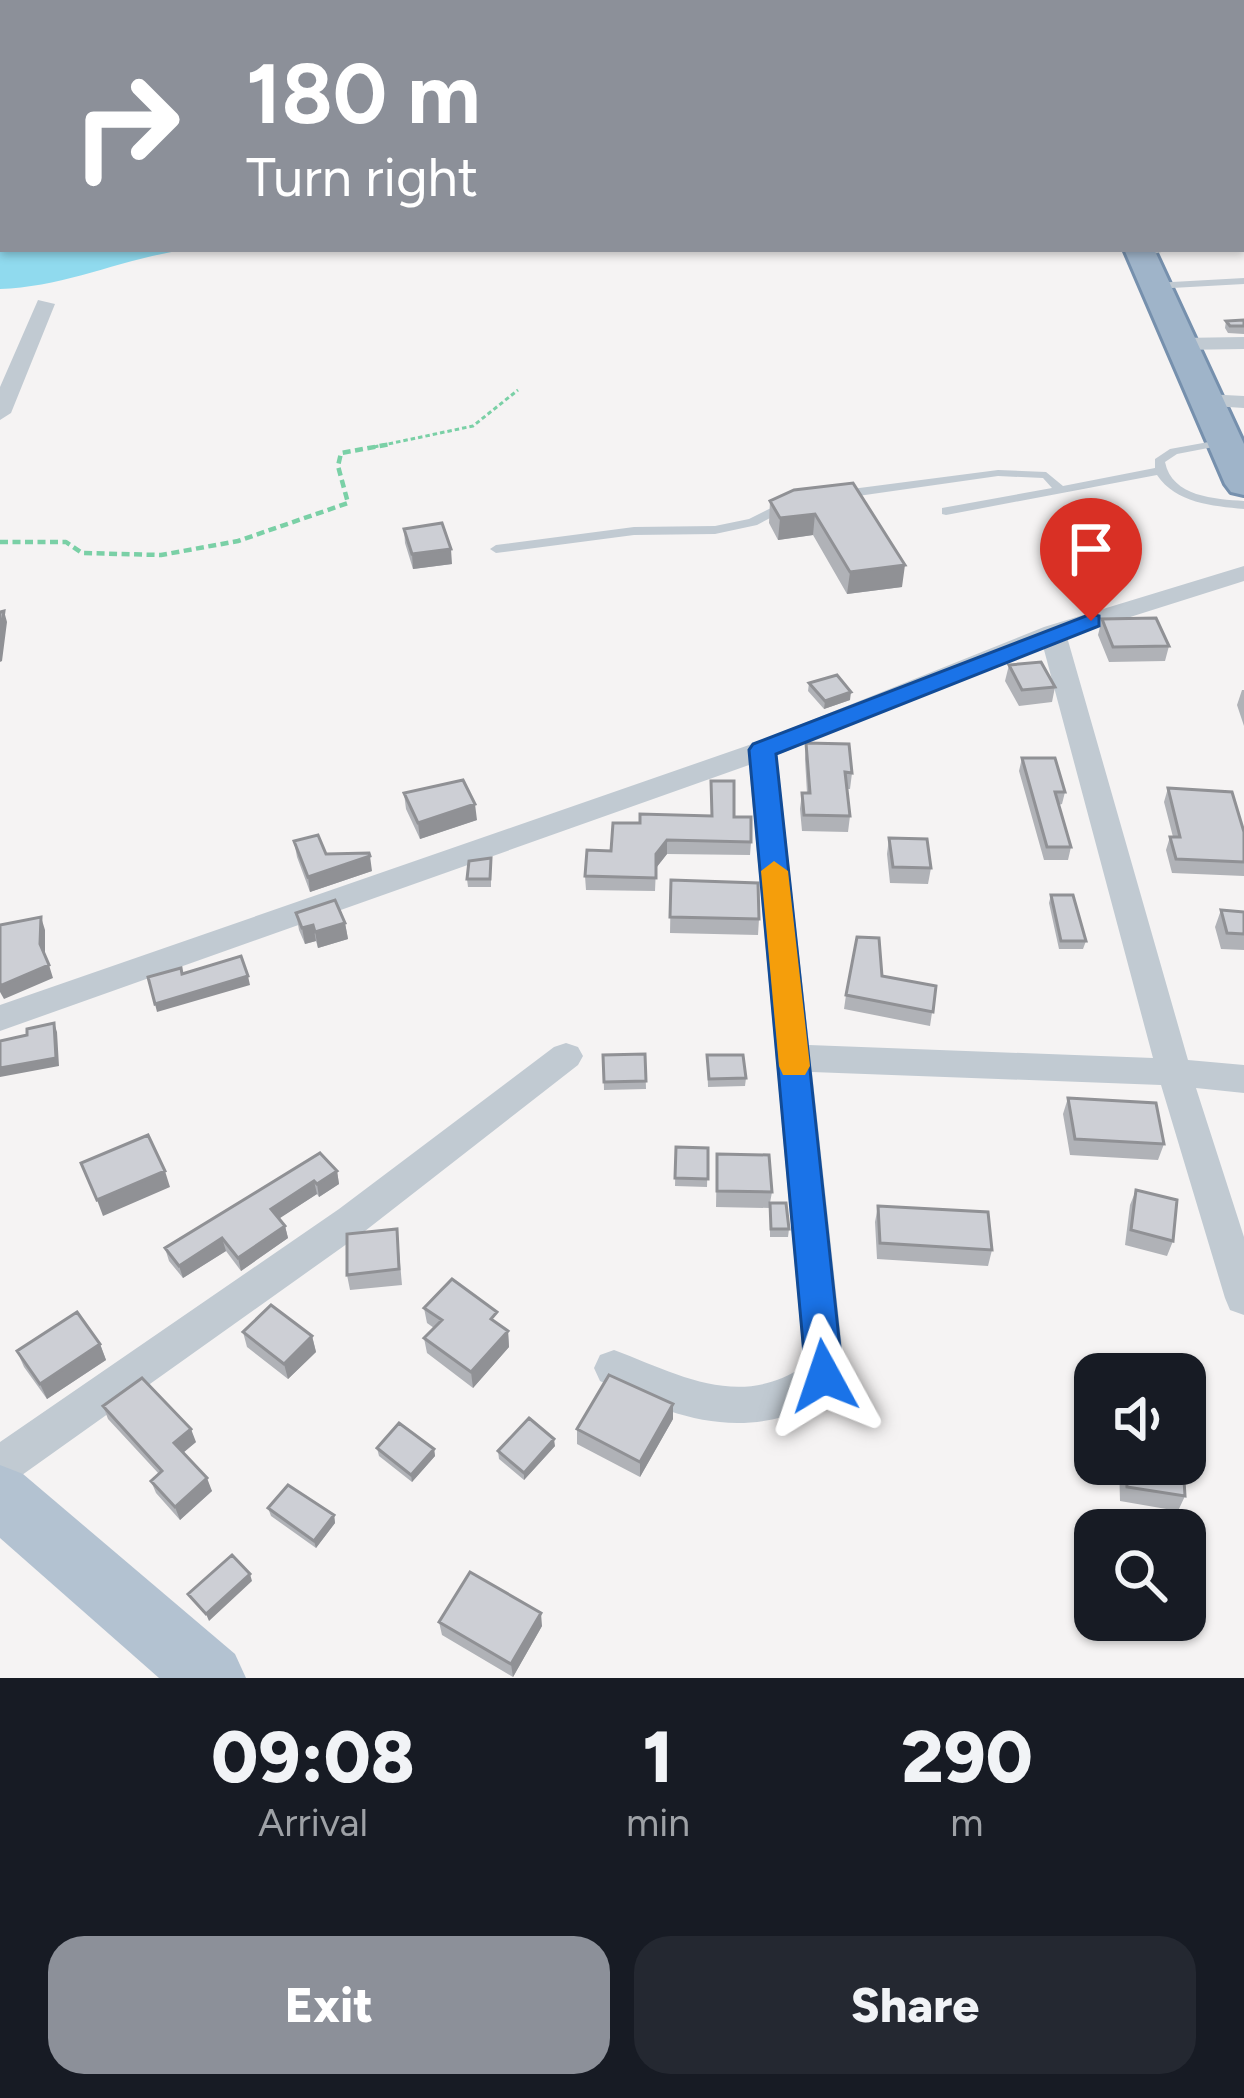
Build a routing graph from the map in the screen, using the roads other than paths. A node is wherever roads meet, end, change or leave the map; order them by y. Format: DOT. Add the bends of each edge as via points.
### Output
graph roads {
  1 [pos="1147,252"];
  2 [pos="1244,281"];
  3 [pos="1154,286"];
  4 [pos="45,304"];
  5 [pos="1244,343"];
  6 [pos="1179,344"];
  7 [pos="1205,400"];
  8 [pos="1244,402"];
  9 [pos="0,413"];
  10 [pos="1231,442"];
  11 [pos="1159,471"];
  12 [pos="1244,484"];
  13 [pos="1061,490"];
  14 [pos="820,496"];
  15 [pos="799,502"];
  16 [pos="1244,505"];
  17 [pos="946,511"];
  18 [pos="496,550"];
  19 [pos="1244,573"];
  20 [pos="1053,633"];
  21 [pos="762,750"];
  22 [pos="0,1018"];
  23 [pos="566,1056"];
  24 [pos="794,1058"];
  25 [pos="1174,1072"];
  26 [pos="1244,1079"];
  27 [pos="1244,1298"];
  28 [pos="614,1368"];
  29 [pos="0,1466"];
  30 [pos="0,1496"];
  31 [pos="212,1678"];
  1 -- 3 [label="highway"];
  2 -- 3 [label="lane"];
  3 -- 6 [label="highway"];
  4 -- 9 [label="street"];
  5 -- 6 [label="street"];
  6 -- 7 [label="highway"];
  7 -- 8 [label="street"];
  7 -- 10 [label="highway"];
  10 -- 11 [label="lane" via="1174,452 1159,460"];
  10 -- 12 [label="highway"];
  11 -- 13 [label="lane"];
  11 -- 16 [label="lane" via="1187,494"];
  13 -- 14 [label="lane" via="1046,475 998,473"];
  13 -- 17 [label="lane"];
  15 -- 18 [label="lane" via="715,530 650,529"];
  19 -- 20 [label="street"];
  20 -- 21 [label="street"];
  20 -- 25 [label="street"];
  21 -- 22 [label="street"];
  21 -- 24 [label="street"];
  23 -- 29 [label="street" via="352,1220"];
  24 -- 25 [label="street"];
  24 -- 28 [label="street" via="824,1376 806,1391 718,1408 674,1398"];
  25 -- 26 [label="street"];
  25 -- 27 [label="street"];
  30 -- 31 [label="main road"];
}
